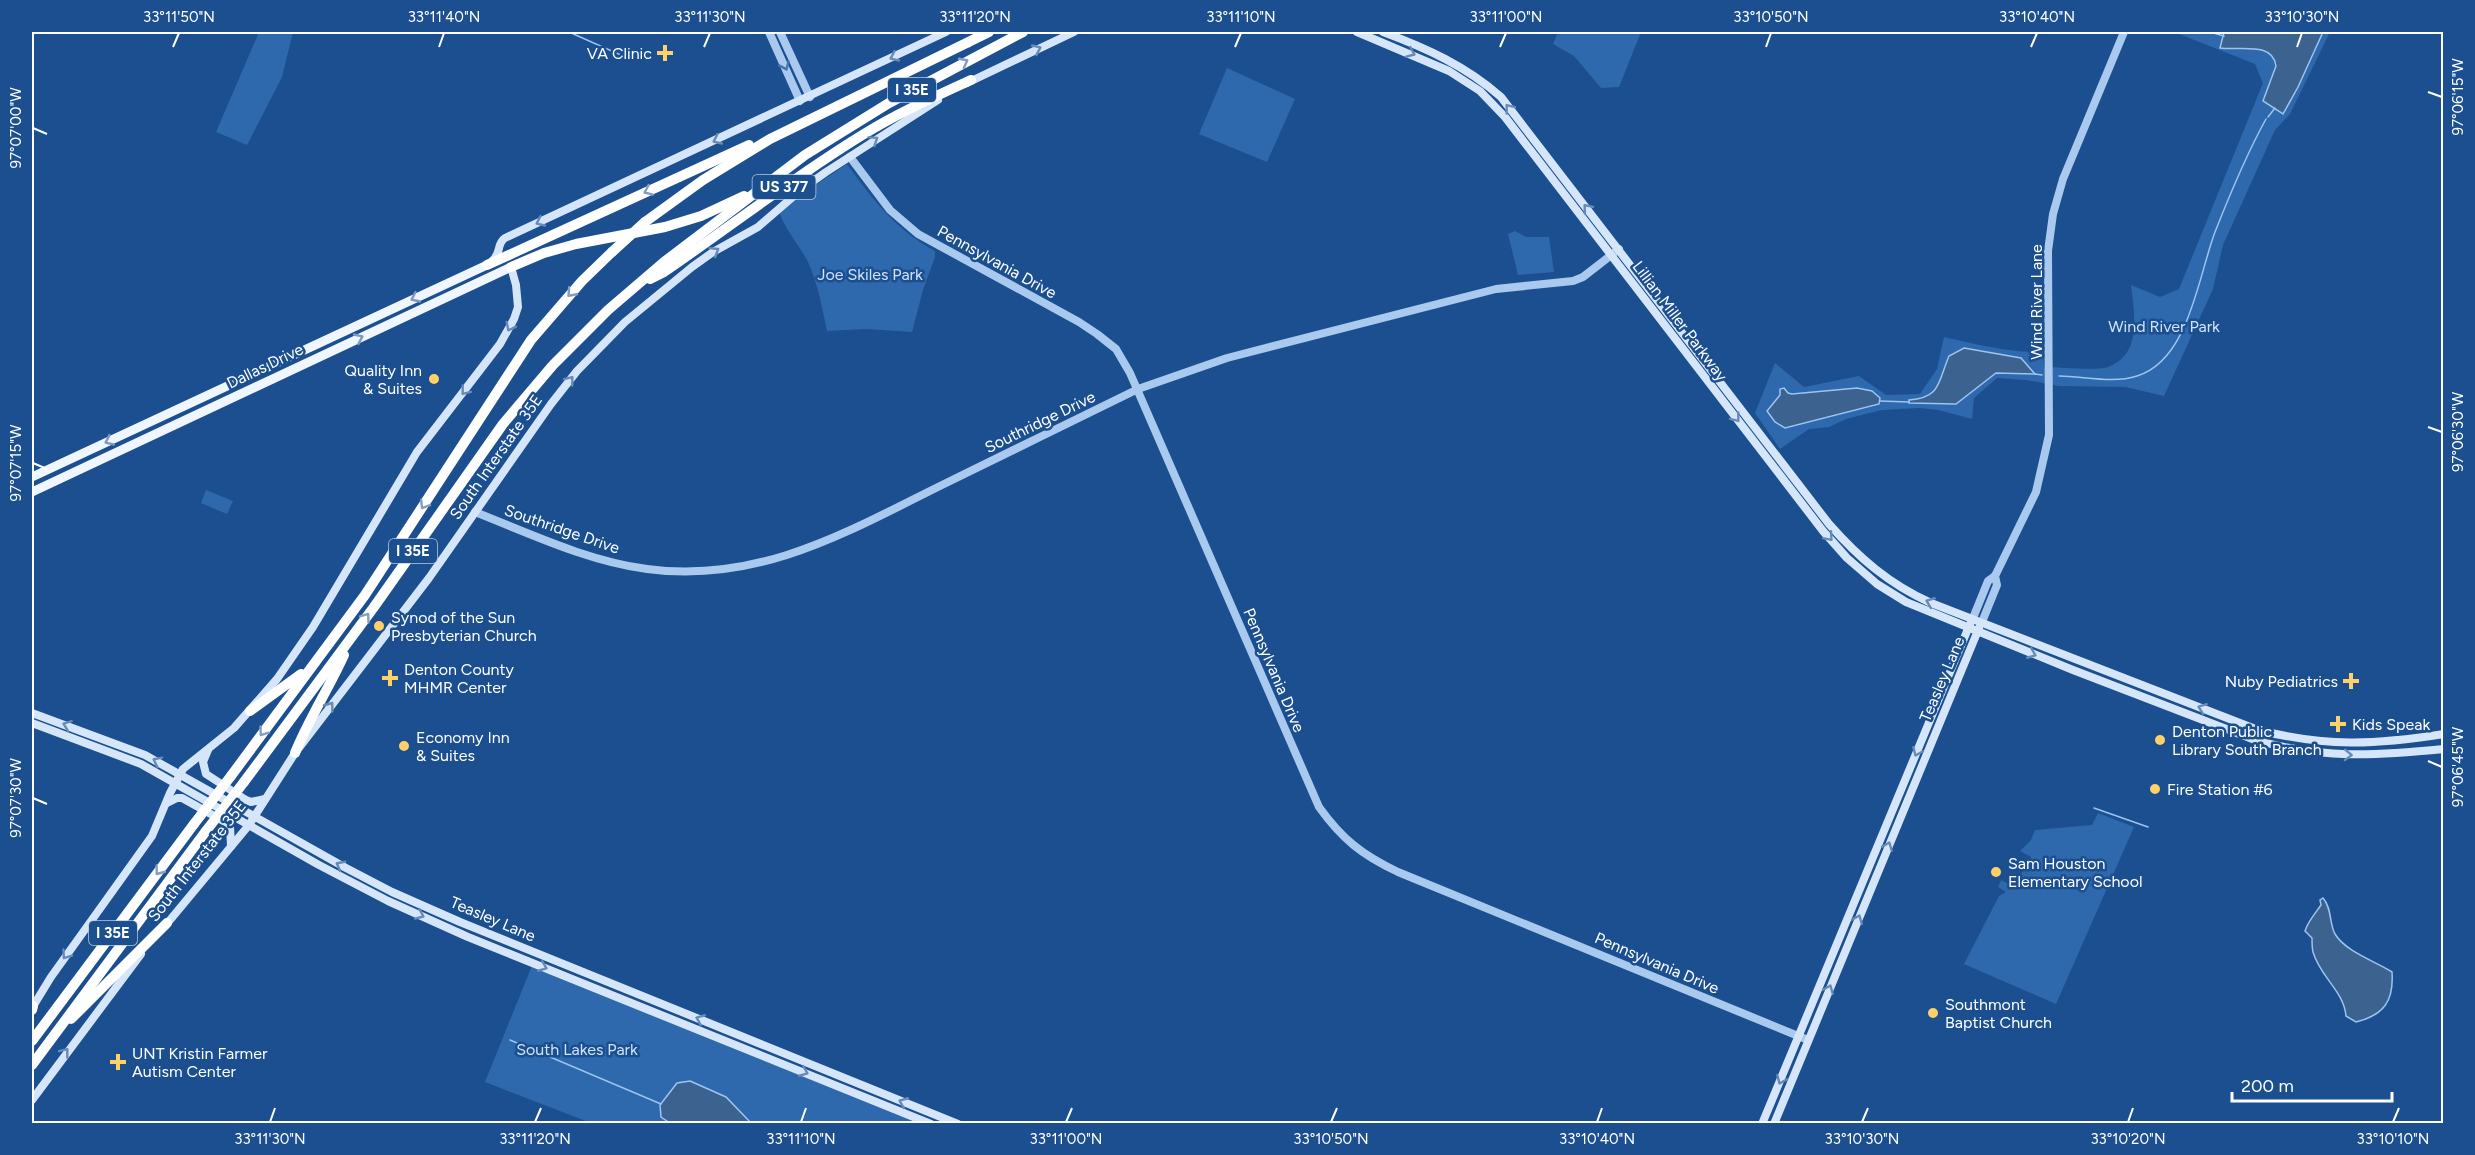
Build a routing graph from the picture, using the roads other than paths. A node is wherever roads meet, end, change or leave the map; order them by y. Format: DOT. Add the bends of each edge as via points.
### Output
graph roads {
  1 [pos="769,32"];
  2 [pos="780,32"];
  3 [pos="946,32"];
  4 [pos="982,32"];
  5 [pos="989,32"];
  6 [pos="1023,32"];
  7 [pos="1074,32"];
  8 [pos="1357,32"];
  9 [pos="1383,32"];
  10 [pos="2124,32"];
  11 [pos="953,49"];
  12 [pos="1462,68"];
  13 [pos="1450,72"];
  14 [pos="970,80"];
  15 [pos="810,97"];
  16 [pos="800,101"];
  17 [pos="770,139"];
  18 [pos="1541,156"];
  19 [pos="850,157"];
  20 [pos="767,183"];
  21 [pos="1619,249"];
  22 [pos="1611,255"];
  23 [pos="487,265"];
  24 [pos="511,267"];
  25 [pos="476,270"];
  26 [pos="633,288"];
  27 [pos="429,305"];
  28 [pos="1138,390"];
  29 [pos="32,477"];
  30 [pos="32,492"];
  31 [pos="476,512"];
  32 [pos="1995,576"];
  33 [pos="1982,622"];
  34 [pos="1973,625"];
  35 [pos="351,638"];
  36 [pos="310,668"];
  37 [pos="250,711"];
  38 [pos="32,713"];
  39 [pos="1935,721"];
  40 [pos="32,723"];
  41 [pos="2444,734"];
  42 [pos="101,743"];
  43 [pos="210,747"];
  44 [pos="2444,748"];
  45 [pos="295,753"];
  46 [pos="178,778"];
  47 [pos="1914,783"];
  48 [pos="1903,785"];
  49 [pos="265,799"];
  50 [pos="167,803"];
  51 [pos="254,817"];
  52 [pos="249,825"];
  53 [pos="231,846"];
  54 [pos="392,892"];
  55 [pos="388,901"];
  56 [pos="167,923"];
  57 [pos="32,1008"];
  58 [pos="57,1031"];
  59 [pos="1804,1038"];
  60 [pos="32,1041"];
  61 [pos="32,1065"];
  62 [pos="32,1100"];
  63 [pos="932,1124"];
  64 [pos="958,1124"];
  65 [pos="1762,1124"];
  66 [pos="1774,1124"];
  1 -- 16 [label="street, one-way"];
  2 -- 15 [label="street"];
  3 -- 15 [label="main road, one-way"];
  4 -- 11 [label="highway"];
  5 -- 11 [label="highway, I 35E"];
  20 -- 6 [label="highway, I 35E, one-way" via="889,103"];
  14 -- 7 [label="main road, South Interstate 35E / US 377, one-way"];
  8 -- 13 [label="main road, Lillian Miller Parkway, one-way"];
  9 -- 12 [label="main road, Lillian Miller Parkway"];
  10 -- 32 [label="street, Wind River Lane" via="2063,179 2053,214 2048,275 2049,435 2036,492"];
  11 -- 17 [label="highway, I 35E"];
  12 -- 13 [label="main road"];
  18 -- 12 [label="main road, Lillian Miller Parkway, one-way" via="1501,97"];
  13 -- 18 [label="main road, Lillian Miller Parkway" via="1480,91"];
  19 -- 14 [label="main road, South Interstate 35E, one-way"];
  14 -- 26 [label="highway, US 377" via="865,134 664,272"];
  15 -- 16 [label="main road"];
  16 -- 23 [label="main road, one-way" via="505,238 497,256"];
  17 -- 23 [label="highway, one-way" via="740,148"];
  17 -- 36 [label="highway, I 35E, one-way, bridge" via="645,222 582,281 531,340 391,556"];
  21 -- 18 [label="main road, Lillian Miller Parkway, one-way"];
  18 -- 22 [label="main road, Lillian Miller Parkway"];
  19 -- 28 [label="street, Pennsylvania Drive" via="890,210 918,234 1108,341"];
  31 -- 19 [label="main road, South Interstate 35E, one-way" via="567,382 625,322 692,267 758,227 802,189"];
  20 -- 24 [label="highway" via="683,222 576,244"];
  20 -- 26 [label="highway, I 35E"];
  21 -- 22 [label="street, Southridge Drive"];
  34 -- 21 [label="main road, Lillian Miller Parkway, one-way" via="1910,593 1854,552"];
  22 -- 28 [label="street, Southridge Drive" via="1573,281 1496,289 1227,358"];
  22 -- 34 [label="main road, Lillian Miller Parkway, one-way" via="1847,558 1906,602"];
  23 -- 25 [label="main road, Dallas Drive"];
  24 -- 27 [label="main road, Dallas Drive"];
  24 -- 37 [label="main road, one-way" via="518,307 509,330 417,452 314,627"];
  25 -- 27 [label="main road" via="472,279"];
  25 -- 29 [label="main road, Dallas Drive, one-way"];
  35 -- 26 [label="highway, I 35E, one-way" via="503,424 553,365"];
  30 -- 27 [label="main road, Dallas Drive, one-way"];
  28 -- 31 [label="street, Southridge Drive" via="828,542 725,569 671,571 618,564"];
  28 -- 59 [label="street, Pennsylvania Drive" via="1319,807 1335,829 1358,851 1398,872"];
  45 -- 31 [label="main road, South Interstate 35E, one-way"];
  32 -- 33 [label="street, Wind River Lane" via="1997,585"];
  32 -- 34 [label="street, Wind River Lane" via="1988,581"];
  33 -- 34 [label="main road, Lillian Miller Parkway"];
  41 -- 33 [label="main road, Teasley Lane, one-way" via="2385,743 2290,738 2258,730"];
  34 -- 39 [label="main road, Teasley Lane"];
  34 -- 44 [label="main road, Teasley Lane, one-way" via="2193,717 2285,749 2361,756"];
  35 -- 45 [label="highway"];
  35 -- 58 [label="highway, I 35E, bridge"];
  36 -- 37 [label="highway"];
  36 -- 60 [label="highway, I 35E, one-way, bridge"];
  37 -- 43 [label="main road"];
  42 -- 38 [label="main road, Teasley Lane, one-way"];
  39 -- 47 [label="main road, Teasley Lane"];
  39 -- 48 [label="main road, Teasley Lane, one-way"];
  40 -- 42 [label="main road, Teasley Lane"];
  42 -- 46 [label="main road, Teasley Lane" via="136,751"];
  43 -- 46 [label="main road" via="187,765"];
  43 -- 49 [label="main road" via="202,762 206,774 246,800"];
  45 -- 49 [label="main road, South Interstate 35E"];
  46 -- 50 [label="main road"];
  46 -- 51 [label="main road, Teasley Lane"];
  46 -- 52 [label="main road, Teasley Lane"];
  47 -- 48 [label="main road"];
  59 -- 47 [label="main road, Teasley Lane, one-way"];
  48 -- 59 [label="main road, Teasley Lane"];
  49 -- 51 [label="main road, South Interstate 35E"];
  50 -- 53 [label="main road" via="182,798 227,823"];
  50 -- 57 [label="main road, one-way" via="150,839"];
  51 -- 52 [label="main road, South Interstate 35E"];
  54 -- 51 [label="main road, Teasley Lane, one-way"];
  52 -- 53 [label="main road, South Interstate 35E"];
  52 -- 55 [label="main road, Teasley Lane"];
  53 -- 56 [label="main road, South Interstate 35E"];
  54 -- 55 [label="main road"];
  64 -- 54 [label="main road, Teasley Lane, one-way"];
  55 -- 63 [label="main road, Teasley Lane, one-way"];
  56 -- 58 [label="highway" via="86,1007"];
  62 -- 56 [label="main road, South Interstate 35E, one-way"];
  58 -- 61 [label="highway, I 35E"];
  59 -- 65 [label="main road, Teasley Lane, one-way"];
  59 -- 66 [label="main road, Teasley Lane"];
}
